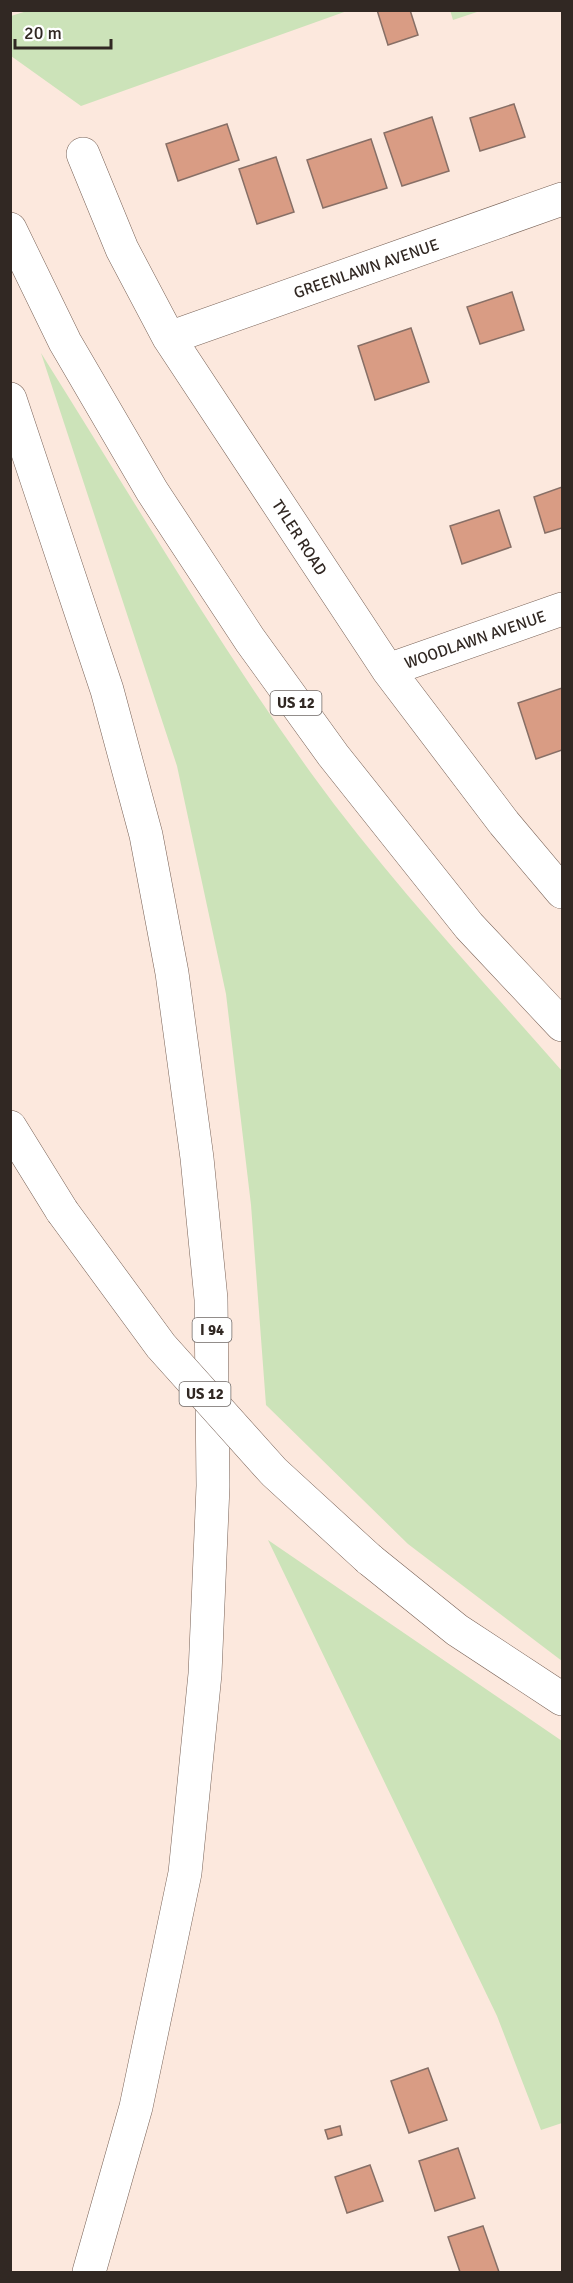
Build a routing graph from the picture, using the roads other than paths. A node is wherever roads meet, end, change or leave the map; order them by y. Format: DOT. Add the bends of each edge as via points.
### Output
graph roads {
  1 [pos="83,154"];
  2 [pos="562,199"];
  3 [pos="10,229"];
  4 [pos="169,338"];
  5 [pos="10,399"];
  6 [pos="562,609"];
  7 [pos="388,670"];
  8 [pos="562,892"];
  9 [pos="562,1025"];
  10 [pos="10,1127"];
  11 [pos="562,1699"];
  12 [pos="89,2272"];
  1 -- 4 [label="main road, TYLER ROAD" via="122,249"];
  2 -- 4 [label="main road, GREENLAWN AVENUE"];
  3 -- 9 [label="main road, US 12" via="65,342 152,491 250,640 333,755 469,926"];
  4 -- 7 [label="main road, TYLER ROAD"];
  5 -- 12 [label="main road, I 94" via="107,690 146,836 172,973 211,1299 213,1486 205,1662 185,1873 136,2107"];
  6 -- 7 [label="main road, WOODLAWN AVENUE"];
  7 -- 8 [label="main road, TYLER ROAD" via="504,823"];
  10 -- 11 [label="main road, US 12, bridge" via="62,1210 161,1346 274,1472 369,1559 457,1630"];
}
